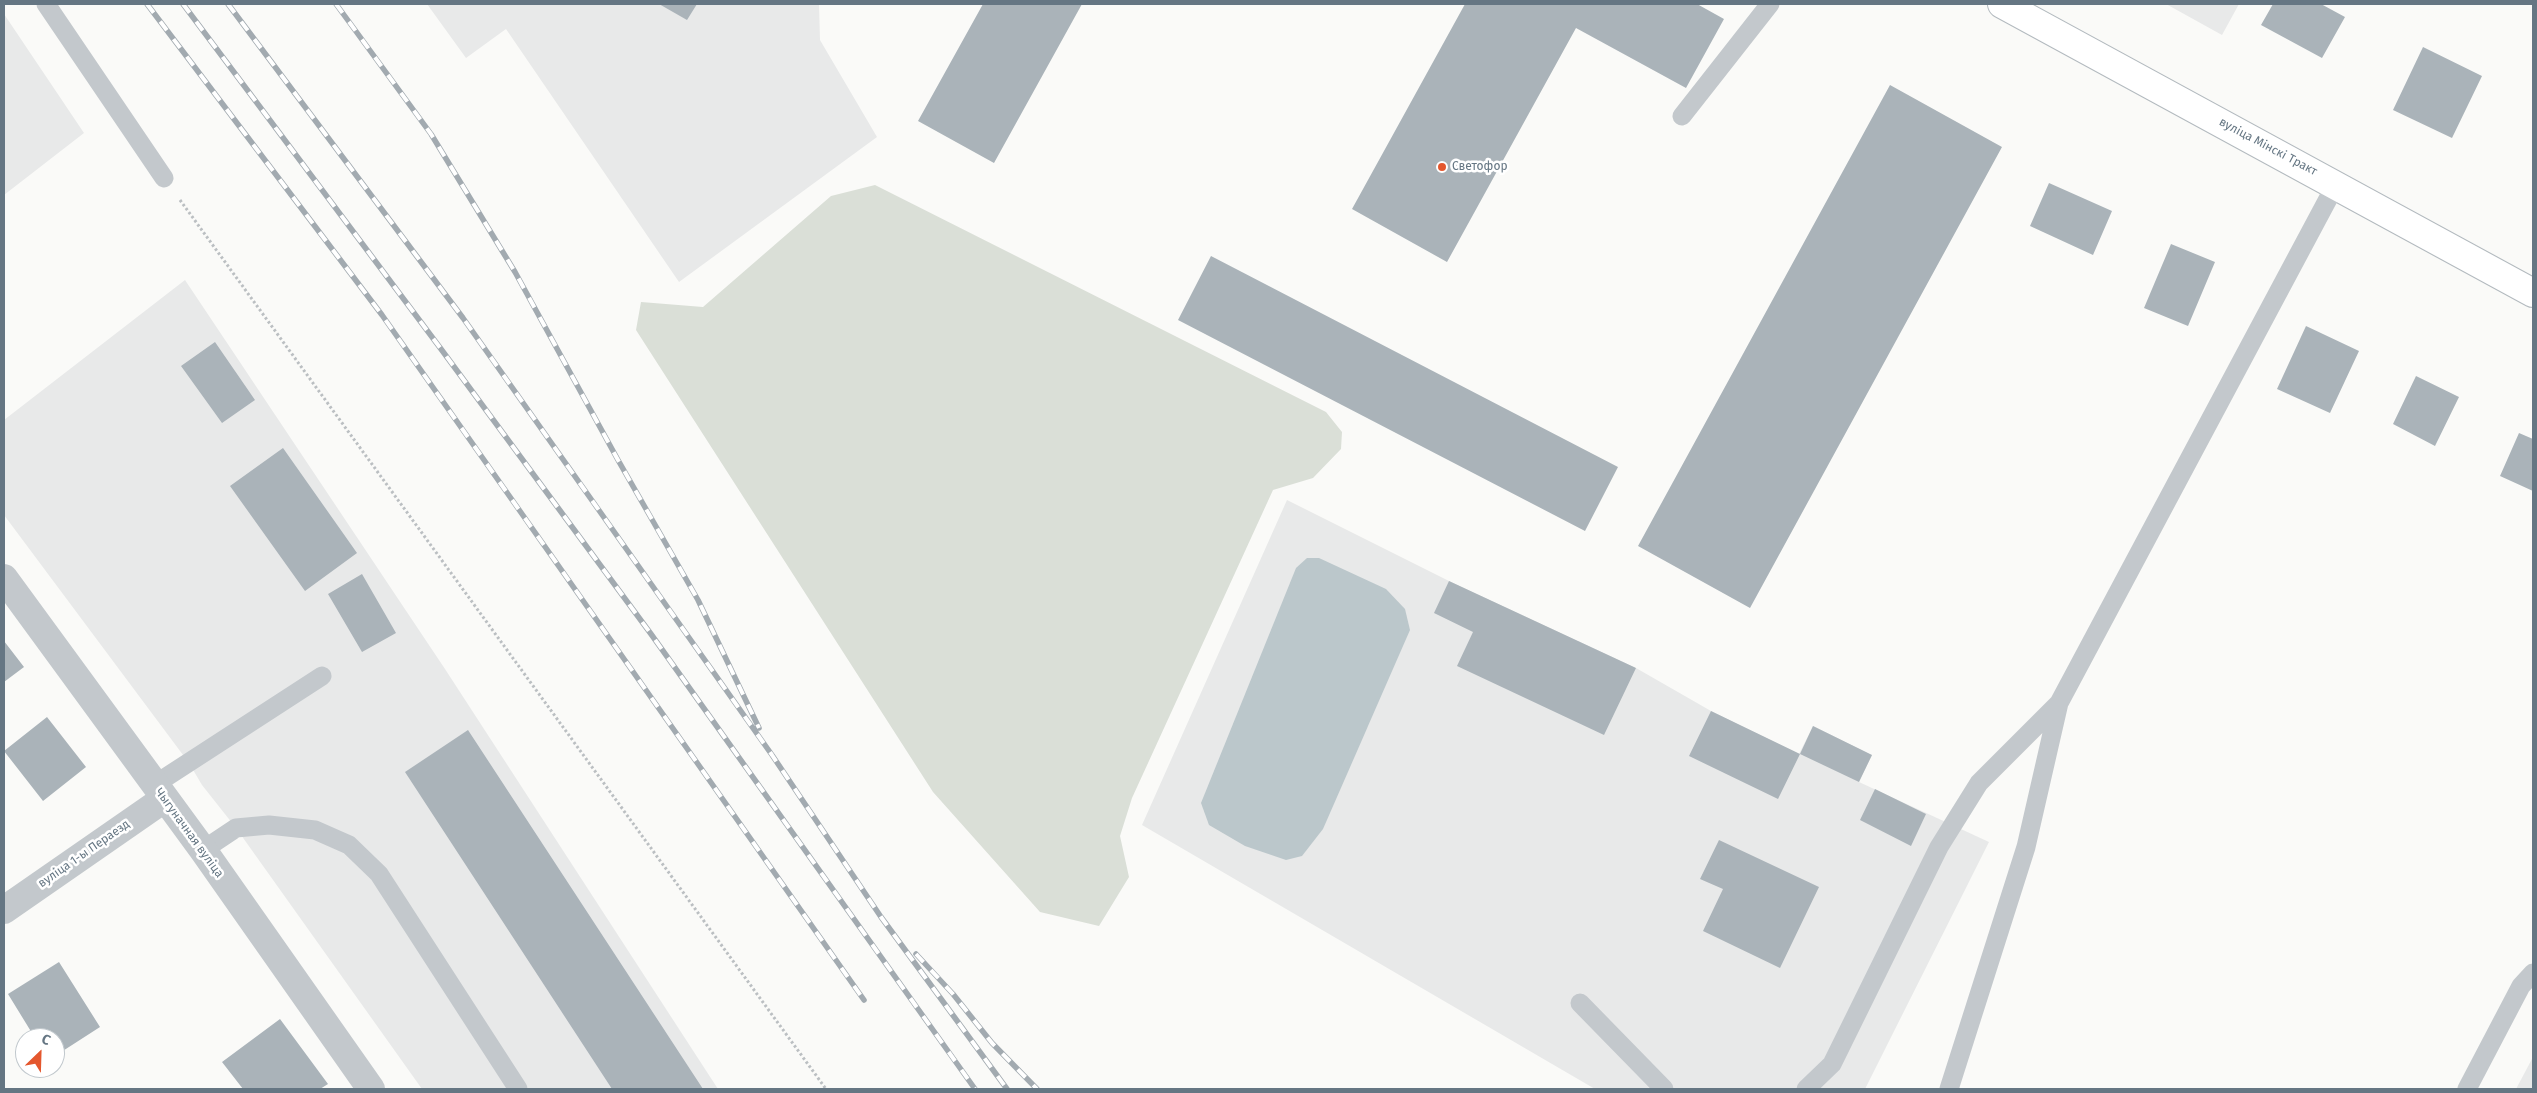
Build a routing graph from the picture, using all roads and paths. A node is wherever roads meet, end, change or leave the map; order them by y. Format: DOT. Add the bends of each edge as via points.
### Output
graph roads {
  1 [pos="46,4"];
  2 [pos="1770,4"];
  3 [pos="2002,4"];
  4 [pos="1682,116"];
  5 [pos="164,178"];
  6 [pos="2336,184"];
  7 [pos="2533,293"];
  8 [pos="4,578"];
  9 [pos="322,676"];
  10 [pos="2059,703"];
  11 [pos="159,792"];
  12 [pos="203,850"];
  13 [pos="4,910"];
  14 [pos="2533,973"];
  15 [pos="1580,1003"];
  16 [pos="371,1089"];
  17 [pos="518,1089"];
  18 [pos="826,1089"];
  19 [pos="1664,1089"];
  20 [pos="1806,1089"];
  21 [pos="1949,1089"];
  22 [pos="2467,1089"];
  1 -- 5 [label="lane"];
  2 -- 4 [label="lane"];
  3 -- 6 [label="street, вуліца Мінскі Тракт"];
  5 -- 18 [label="path"];
  6 -- 7 [label="street, вуліца Мінскі Тракт"];
  6 -- 10 [label="lane"];
  8 -- 11 [label="street, Чыгуначная вуліца"];
  9 -- 11 [label="lane"];
  10 -- 20 [label="lane" via="1979,782 1939,847 1832,1064"];
  10 -- 21 [label="lane" via="2026,847"];
  11 -- 12 [label="street, Чыгуначная вуліца"];
  11 -- 13 [label="street, вуліца 1-ы Пераезд"];
  12 -- 16 [label="street, Чыгуначная вуліца"];
  12 -- 17 [label="lane" via="236,828 269,825 315,830 348,845 379,874"];
  14 -- 22 [label="lane" via="2521,986"];
  15 -- 19 [label="lane"];
}
